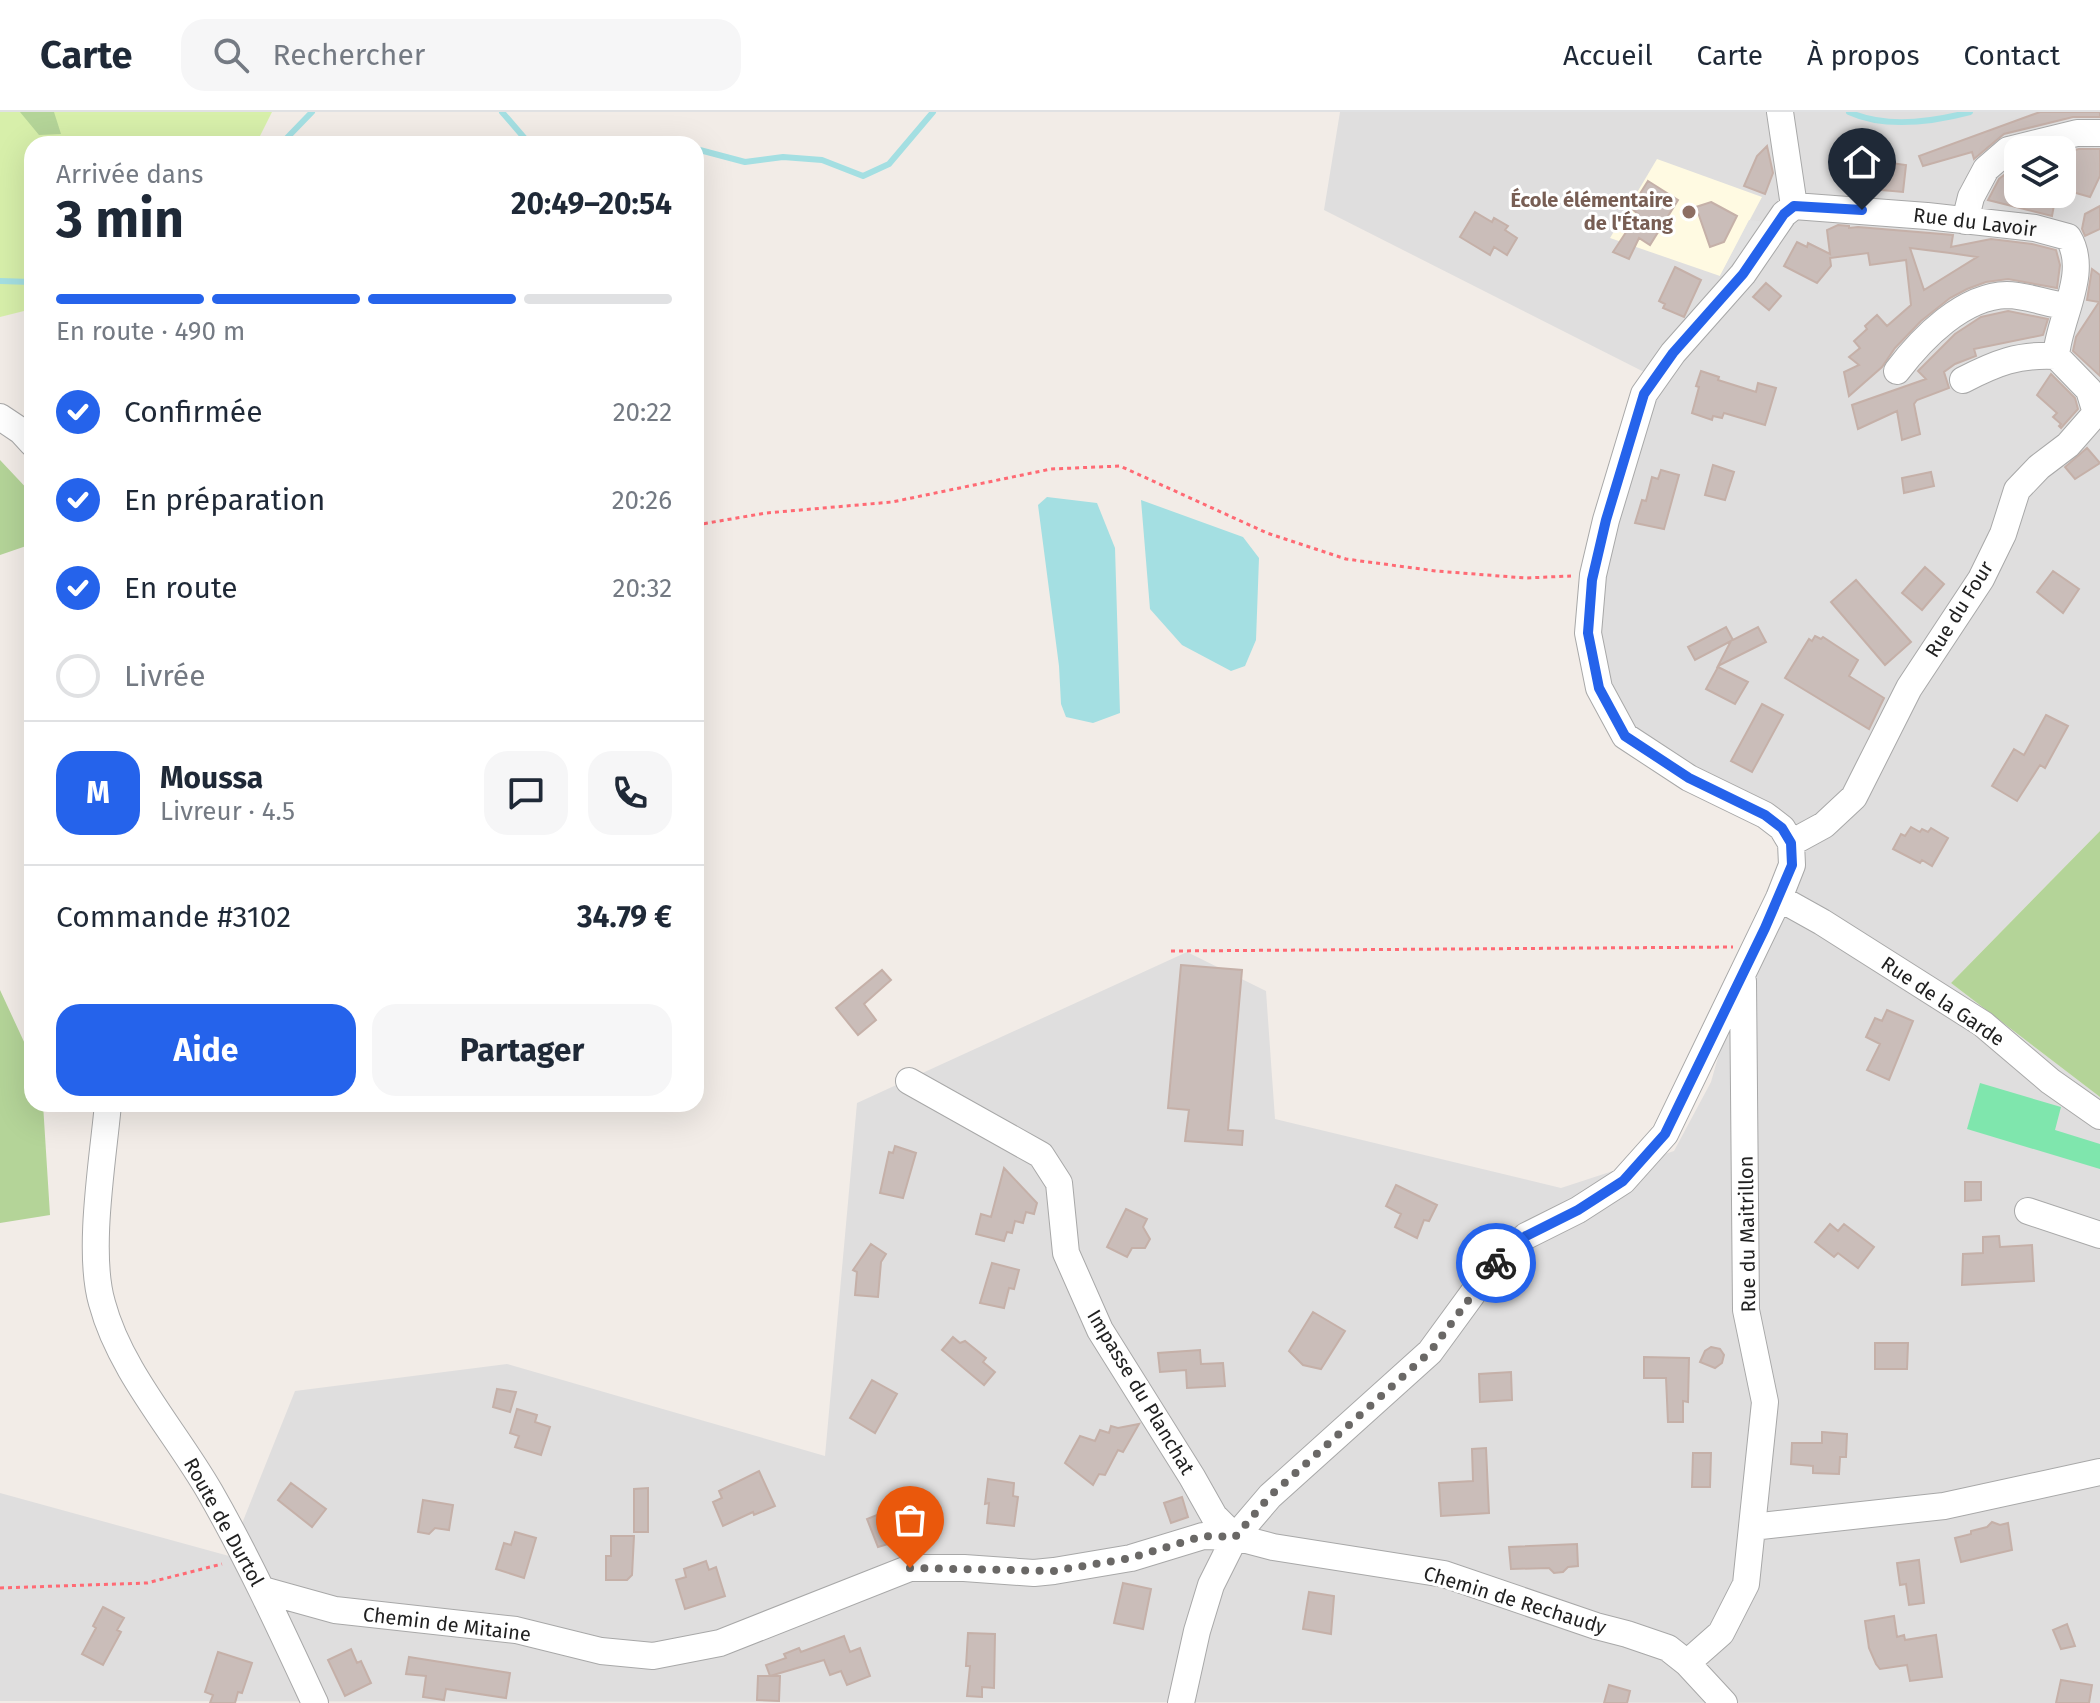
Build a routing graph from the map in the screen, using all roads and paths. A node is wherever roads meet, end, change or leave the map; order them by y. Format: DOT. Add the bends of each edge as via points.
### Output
graph roads {
  1 [pos="1780,112"];
  2 [pos="2100,133"];
  3 [pos="1794,206"];
  4 [pos="1965,221"];
  5 [pos="2100,247"];
  6 [pos="2073,249"];
  7 [pos="2068,306"];
  8 [pos="2056,356"];
  9 [pos="1897,371"];
  10 [pos="1963,380"];
  11 [pos="2097,399"];
  12 [pos="0,417"];
  13 [pos="24,434"];
  14 [pos="704,524"];
  15 [pos="1593,575"];
  16 [pos="1791,843"];
  17 [pos="1779,898"];
  18 [pos="1756,947"];
  19 [pos="1171,951"];
  20 [pos="1743,974"];
  21 [pos="909,1081"];
  22 [pos="107,1112"];
  23 [pos="2100,1116"];
  24 [pos="2028,1211"];
  25 [pos="2100,1235"];
  26 [pos="2100,1472"];
  27 [pos="1752,1527"];
  28 [pos="1235,1537"];
  29 [pos="245,1558"];
  30 [pos="0,1588"];
  31 [pos="263,1590"];
  32 [pos="1687,1663"];
  33 [pos="315,1703"];
  34 [pos="1181,1703"];
  35 [pos="1724,1703"];
  1 -- 3 [label="street"];
  2 -- 4 [label="street" via="2077,133 2008,150 1986,169"];
  3 -- 4 [label="street, Rue du Lavoir"];
  3 -- 15 [label="street" via="1644,394"];
  4 -- 6 [label="street, Rue du Lavoir" via="2035,228"];
  5 -- 6 [label="street"];
  6 -- 7 [label="street"];
  7 -- 8 [label="street"];
  7 -- 9 [label="street" via="2007,295 1979,301 1918,344"];
  8 -- 10 [label="street" via="2028,355 1993,364"];
  8 -- 11 [label="street, Rue du Four"];
  11 -- 16 [label="street, Rue du Four" via="2092,420 2017,490 1981,579 1909,688 1854,797 1824,825"];
  12 -- 13 [label="street"];
  14 -- 15 [label="path" via="892,502 1051,469 1120,466 1267,533 1346,559 1525,578"];
  15 -- 16 [label="street" via="1588,633 1599,688 1625,736 1689,778 1765,815"];
  16 -- 17 [label="street" via="1792,865"];
  17 -- 18 [label="street"];
  17 -- 23 [label="street, Rue de la Garde" via="1983,1024"];
  18 -- 19 [label="path"];
  18 -- 20 [label="street"];
  20 -- 27 [label="street, Rue du Maitrillon" via="1746,1310 1765,1402"];
  20 -- 28 [label="street" via="1665,1134 1623,1181 1526,1236 1495,1263 1430,1352 1270,1496"];
  21 -- 28 [label="street, Impasse du Planchat" via="1041,1155 1059,1183 1066,1253 1100,1330 1214,1516"];
  22 -- 29 [label="street, Route de Durtol" via="97,1253 101,1301 119,1348"];
  24 -- 25 [label="street"];
  26 -- 27 [label="street" via="1944,1506"];
  27 -- 32 [label="street, Rue du Maitrillon" via="1746,1584 1721,1633"];
  28 -- 31 [label="street, Chemin de Mitaine" via="1203,1536 1131,1558 1054,1571 910,1568 720,1643 653,1656 601,1651 516,1630 335,1610"];
  28 -- 32 [label="street, Chemin de Rechaudy" via="1444,1574 1668,1648"];
  28 -- 34 [label="street" via="1211,1585"];
  29 -- 30 [label="path" via="147,1583"];
  29 -- 31 [label="street, Route de Durtol"];
  31 -- 33 [label="street, Route de Durtol"];
  32 -- 35 [label="street, Chemin de Rechaudy"];
}
